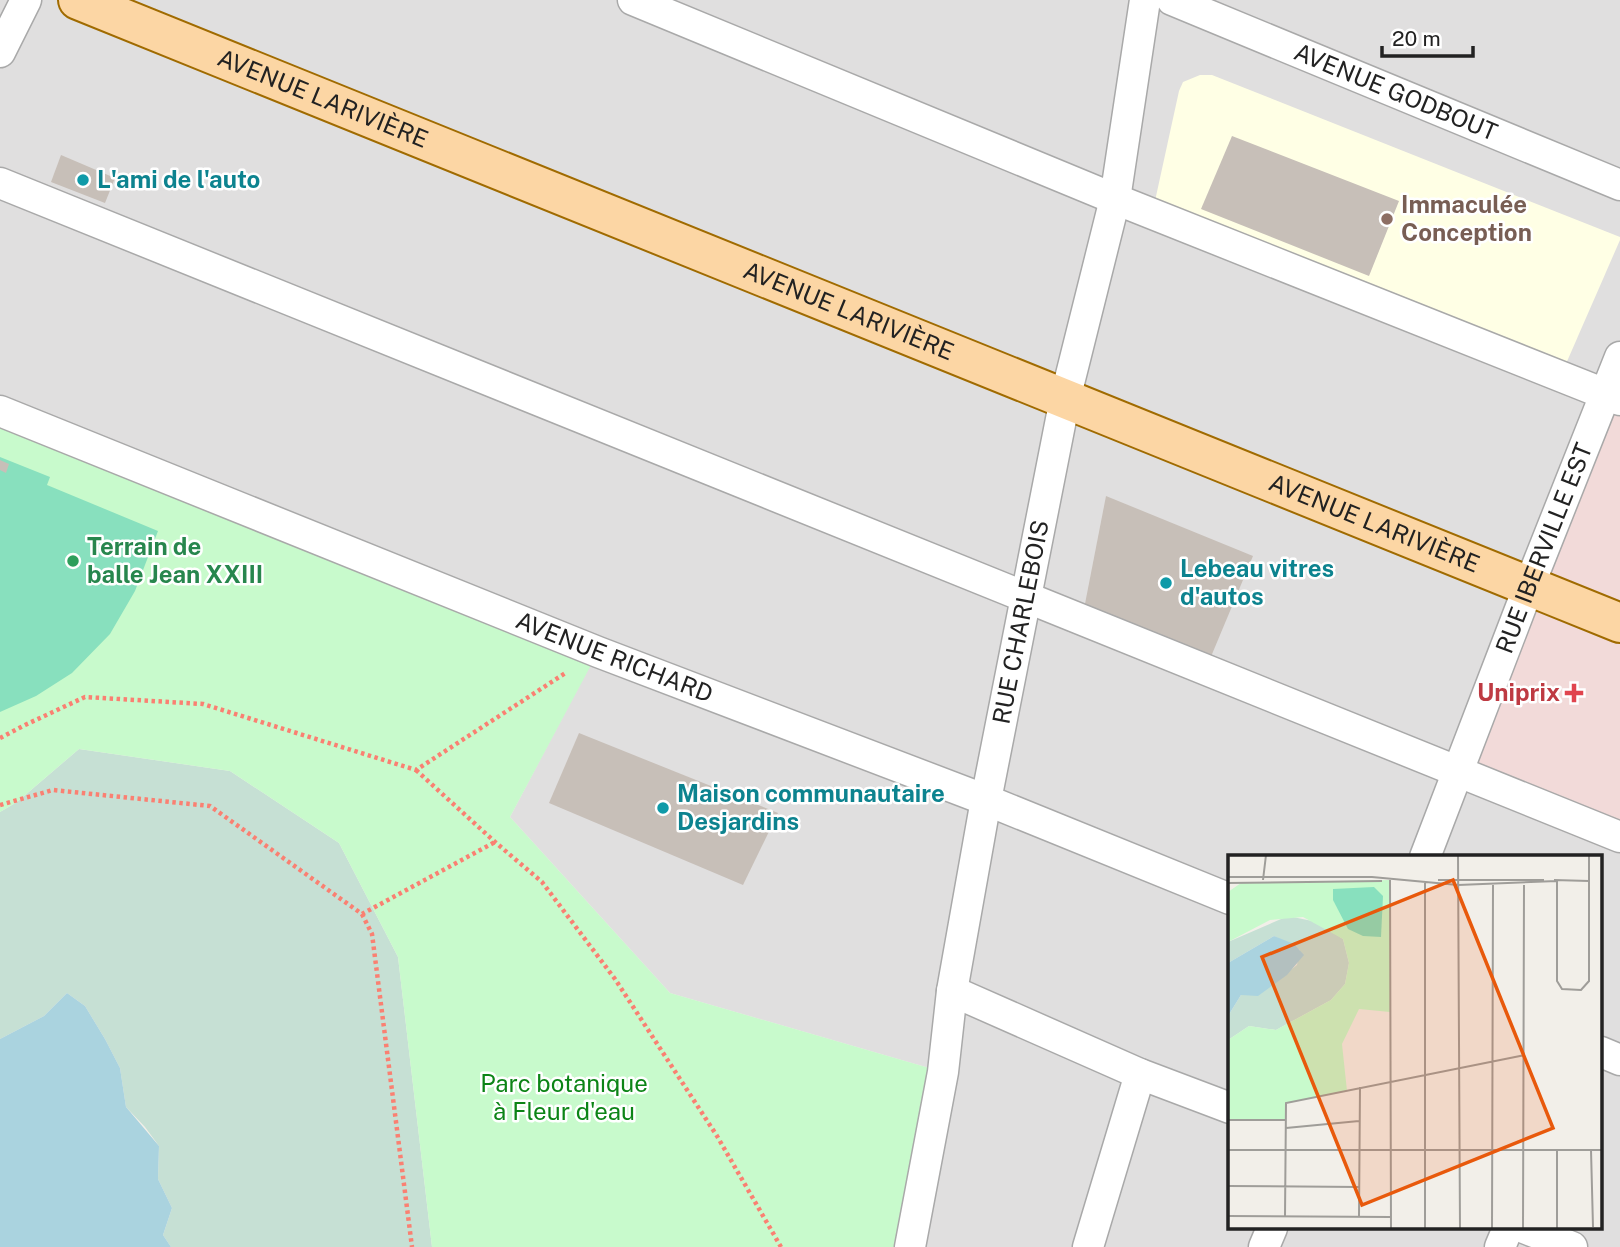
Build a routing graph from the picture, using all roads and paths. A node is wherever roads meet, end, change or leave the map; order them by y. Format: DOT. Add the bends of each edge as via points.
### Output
graph roads {
  1 [pos="26,0"];
  2 [pos="78,0"];
  3 [pos="633,0"];
  4 [pos="1145,0"];
  5 [pos="1172,0"];
  6 [pos="0,52"];
  7 [pos="0,183"];
  8 [pos="1620,184"];
  9 [pos="1115,199"];
  10 [pos="1620,358"];
  11 [pos="1612,397"];
  12 [pos="1065,399"];
  13 [pos="0,411"];
  14 [pos="1529,586"];
  15 [pos="1027,598"];
  16 [pos="1620,622"];
  17 [pos="597,652"];
  18 [pos="0,738"];
  19 [pos="416,770"];
  20 [pos="1458,773"];
  21 [pos="986,800"];
  22 [pos="0,805"];
  23 [pos="1620,837"];
  24 [pos="495,842"];
  25 [pos="1426,855"];
  26 [pos="1228,898"];
  27 [pos="362,914"];
  28 [pos="952,991"];
  29 [pos="1602,1052"];
  30 [pos="1620,1060"];
  31 [pos="1140,1074"];
  32 [pos="1228,1107"];
  33 [pos="1271,1230"];
  34 [pos="1507,1230"];
  35 [pos="1529,1230"];
  36 [pos="412,1247"];
  37 [pos="781,1247"];
  38 [pos="911,1247"];
  39 [pos="1088,1247"];
  40 [pos="1264,1247"];
  41 [pos="1500,1247"];
  42 [pos="1572,1247"];
  1 -- 6 [label="street"];
  2 -- 12 [label="main road, AVENUE LARIVIÈRE"];
  3 -- 9 [label="street"];
  4 -- 9 [label="street, RUE CHARLEBOIS"];
  5 -- 8 [label="street, AVENUE GODBOUT"];
  7 -- 15 [label="street"];
  9 -- 11 [label="street"];
  9 -- 12 [label="street, RUE CHARLEBOIS"];
  10 -- 11 [label="street, RUE IBERVILLE EST"];
  11 -- 14 [label="street, RUE IBERVILLE EST"];
  12 -- 14 [label="main road, AVENUE LARIVIÈRE"];
  12 -- 15 [label="street, RUE CHARLEBOIS"];
  13 -- 17 [label="street, AVENUE RICHARD"];
  14 -- 16 [label="main road, AVENUE LARIVIÈRE"];
  14 -- 20 [label="street, RUE IBERVILLE EST"];
  15 -- 20 [label="street"];
  15 -- 21 [label="street, RUE CHARLEBOIS"];
  17 -- 19 [label="path"];
  17 -- 21 [label="street, AVENUE RICHARD"];
  18 -- 19 [label="path" via="85,697 203,704"];
  19 -- 24 [label="path"];
  20 -- 23 [label="street"];
  20 -- 25 [label="street, RUE IBERVILLE EST"];
  21 -- 26 [label="street, AVENUE RICHARD"];
  21 -- 28 [label="street, RUE CHARLEBOIS"];
  22 -- 27 [label="path" via="53,790 210,806"];
  24 -- 27 [label="path"];
  24 -- 37 [label="path" via="542,882 615,979 718,1136"];
  27 -- 36 [label="path" via="372,934"];
  28 -- 31 [label="street"];
  28 -- 38 [label="street, RUE CHARLEBOIS" via="943,1072"];
  29 -- 30 [label="street"];
  31 -- 32 [label="street"];
  31 -- 39 [label="street"];
  33 -- 40 [label="street"];
  34 -- 41 [label="street"];
  35 -- 42 [label="street"];
}
